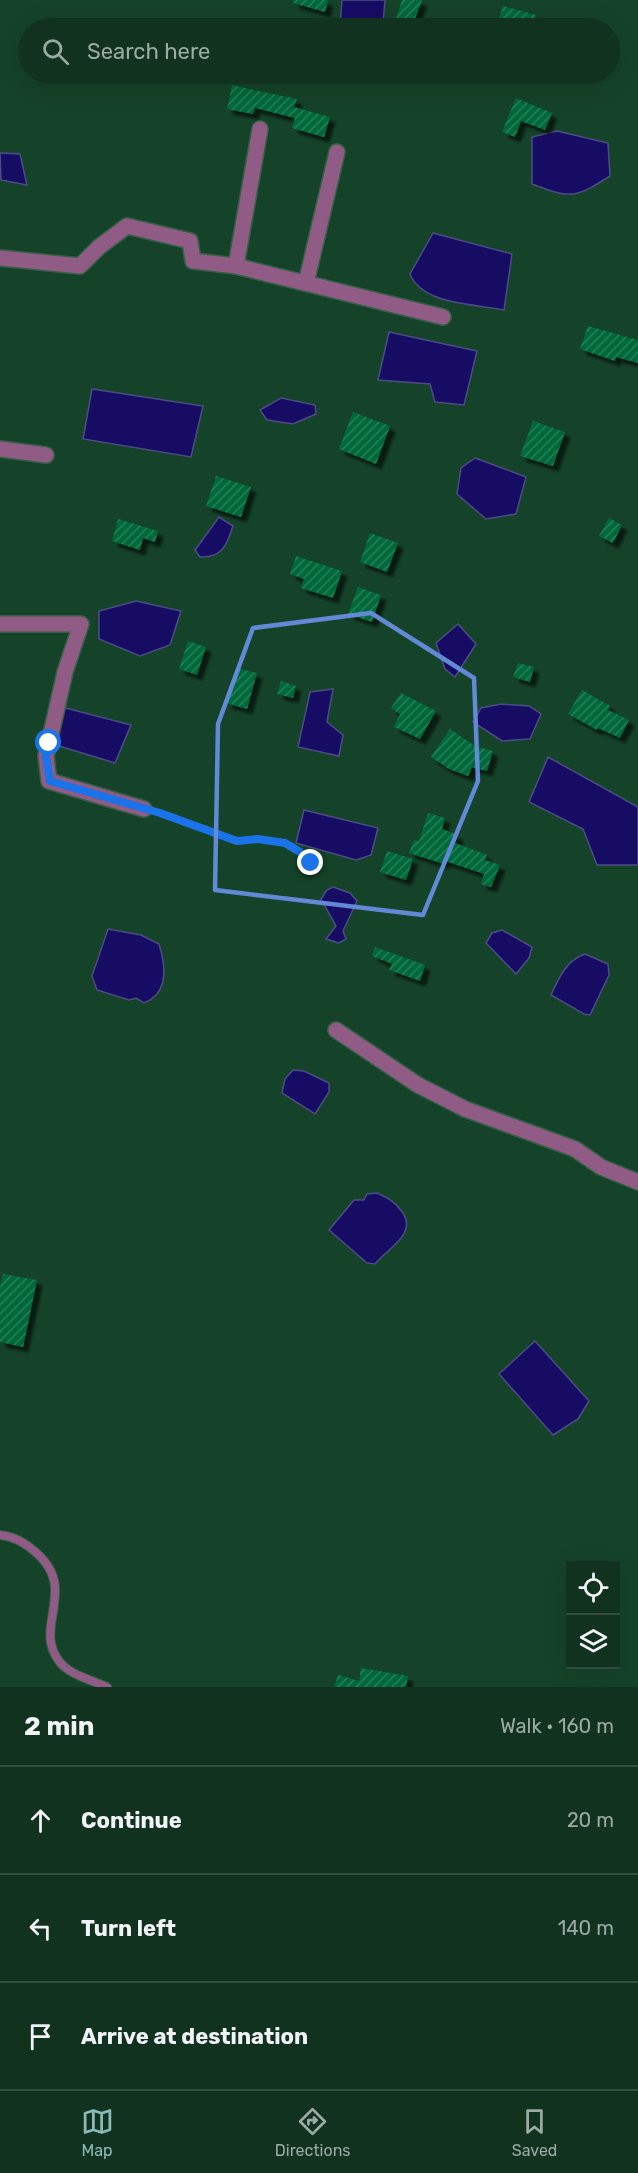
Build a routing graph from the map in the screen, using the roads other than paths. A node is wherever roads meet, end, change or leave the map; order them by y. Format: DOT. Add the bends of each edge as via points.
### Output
graph roads {
  1 [pos="260,129"];
  2 [pos="337,152"];
  3 [pos="0,258"];
  4 [pos="236,266"];
  5 [pos="306,283"];
  6 [pos="443,317"];
  7 [pos="0,449"];
  8 [pos="46,455"];
  9 [pos="0,624"];
  10 [pos="144,809"];
  11 [pos="336,1030"];
  12 [pos="638,1182"];
  13 [pos="0,1535"];
  14 [pos="107,1687"];
  1 -- 4 [label="street"];
  2 -- 5 [label="street"];
  3 -- 4 [label="street" via="80,266 127,226 190,242 194,261"];
  4 -- 5 [label="street"];
  5 -- 6 [label="street"];
  7 -- 8 [label="street"];
  9 -- 10 [label="street" via="81,624 65,672 46,756 50,781"];
  11 -- 12 [label="street" via="418,1084 465,1109 575,1149 601,1167"];
  13 -- 14 [label="lane" via="23,1542 46,1559 52,1571 56,1585 51,1637 58,1661 70,1671"];
}
